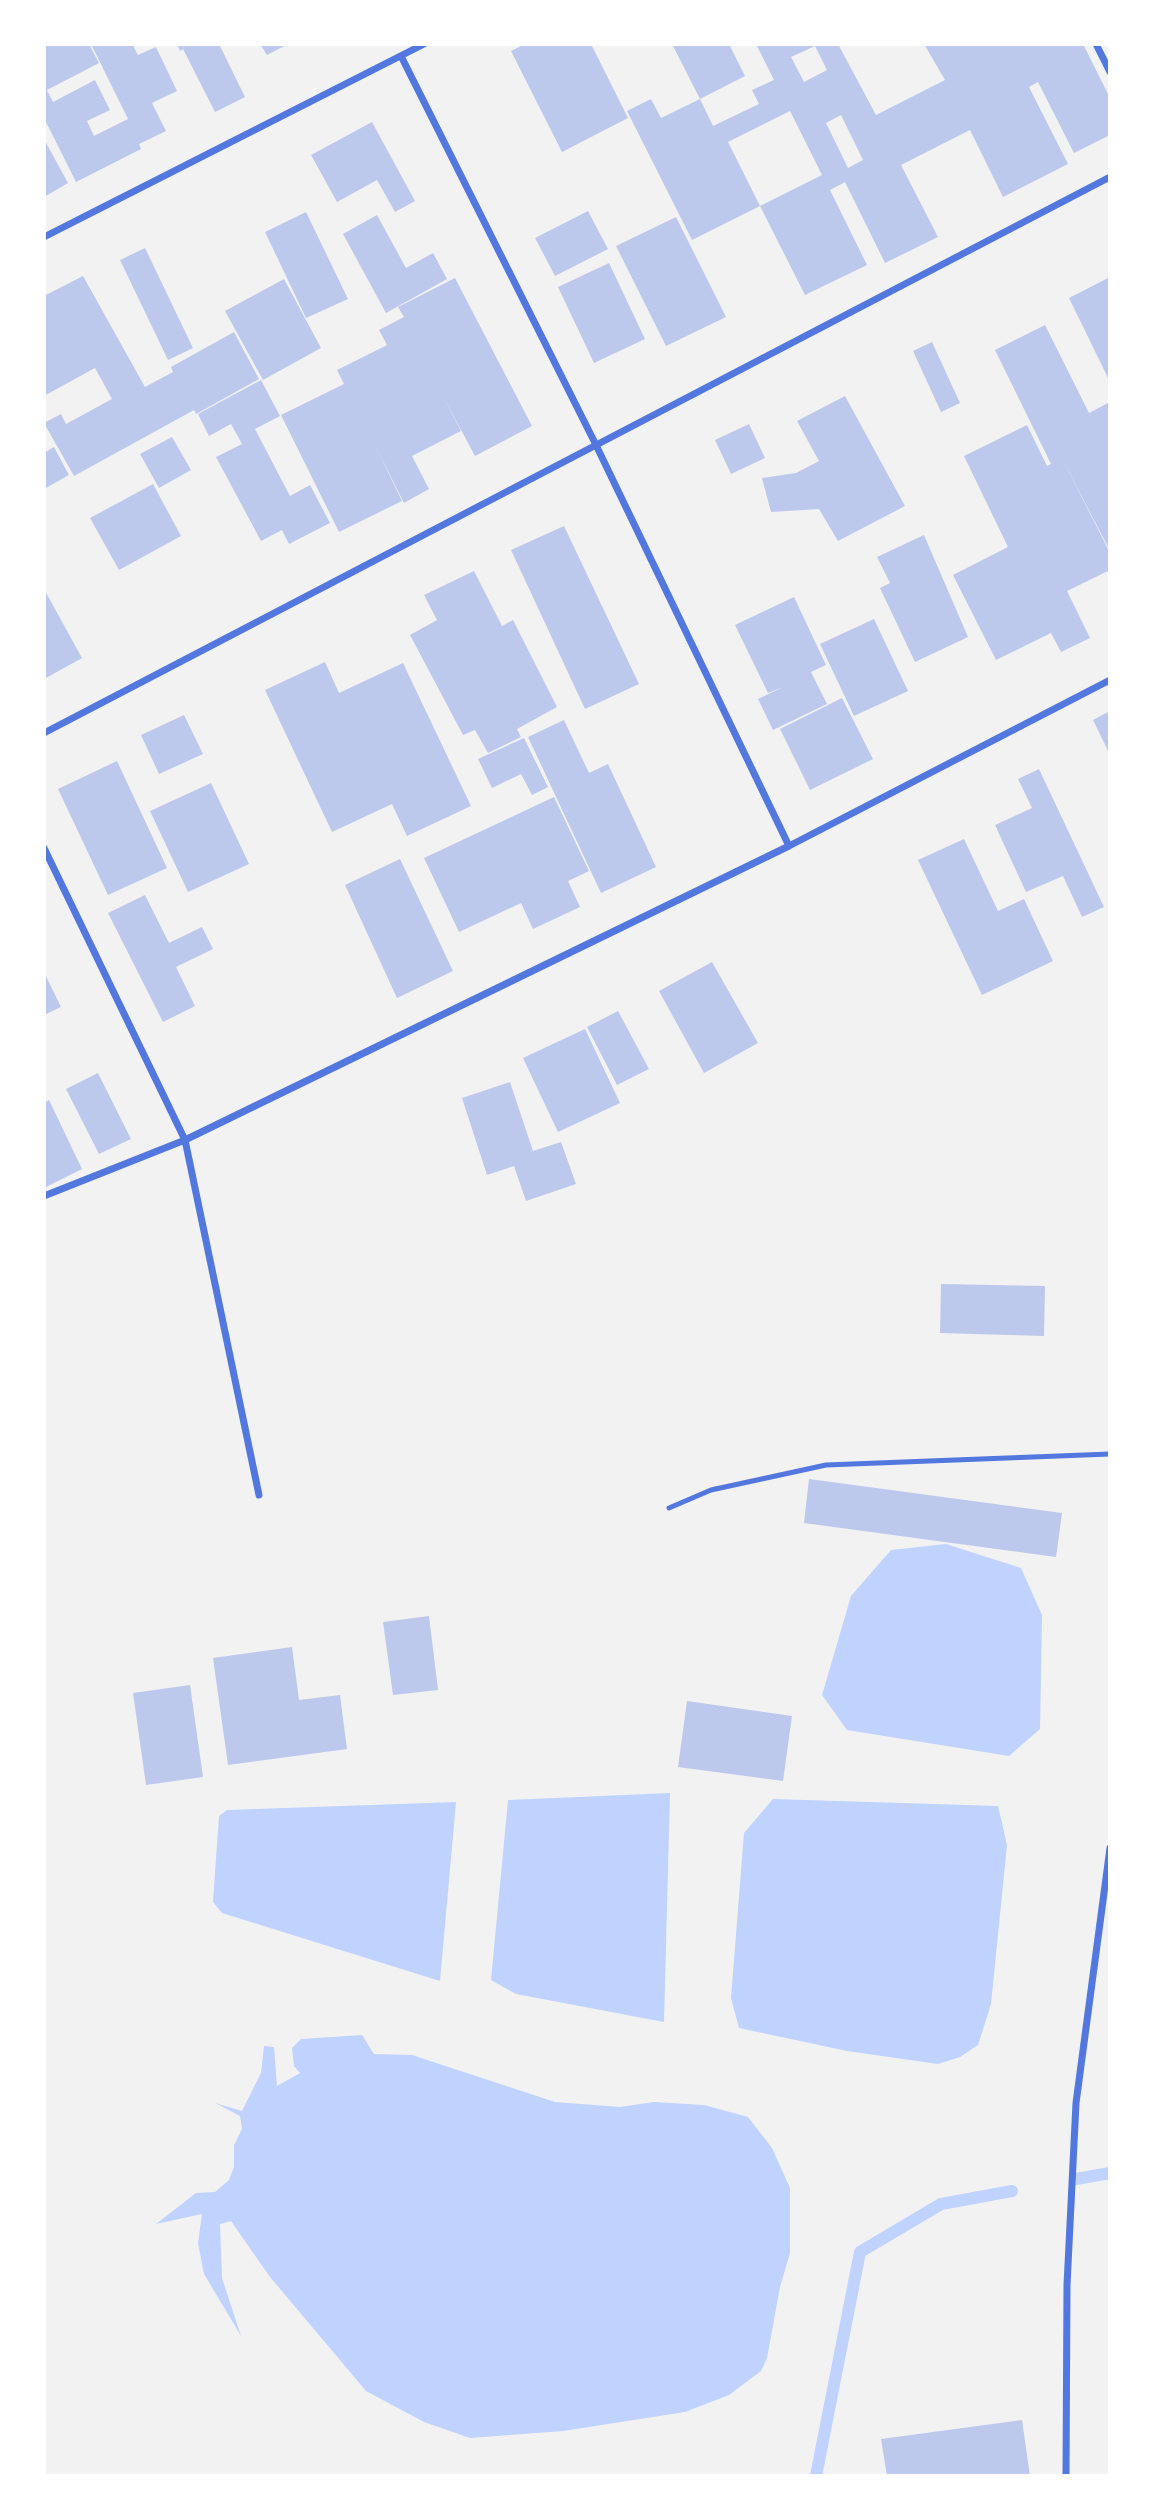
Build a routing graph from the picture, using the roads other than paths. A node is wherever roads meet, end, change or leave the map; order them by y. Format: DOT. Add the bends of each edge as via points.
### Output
graph roads {
  1 [pos="424,44"];
  2 [pos="1096,44"];
  3 [pos="401,56"];
  4 [pos="1110,72"];
  5 [pos="1110,177"];
  6 [pos="44,237"];
  7 [pos="596,445"];
  8 [pos="1110,680"];
  9 [pos="44,733"];
  10 [pos="789,846"];
  11 [pos="44,848"];
  12 [pos="185,1140"];
  13 [pos="44,1196"];
  14 [pos="1110,1454"];
  15 [pos="259,1495"];
  16 [pos="669,1508"];
  17 [pos="1110,1848"];
  18 [pos="1066,2476"];
  1 -- 3 [label="street"];
  2 -- 4 [label="street"];
  3 -- 6 [label="street"];
  3 -- 7 [label="street"];
  5 -- 7 [label="street"];
  7 -- 9 [label="street"];
  7 -- 10 [label="street"];
  8 -- 10 [label="street"];
  10 -- 12 [label="street"];
  11 -- 12 [label="street"];
  12 -- 13 [label="street"];
  12 -- 15 [label="street"];
  14 -- 16 [label="lane" via="826,1465 711,1490"];
  17 -- 18 [label="street" via="1076,2103 1067,2285"];
}
